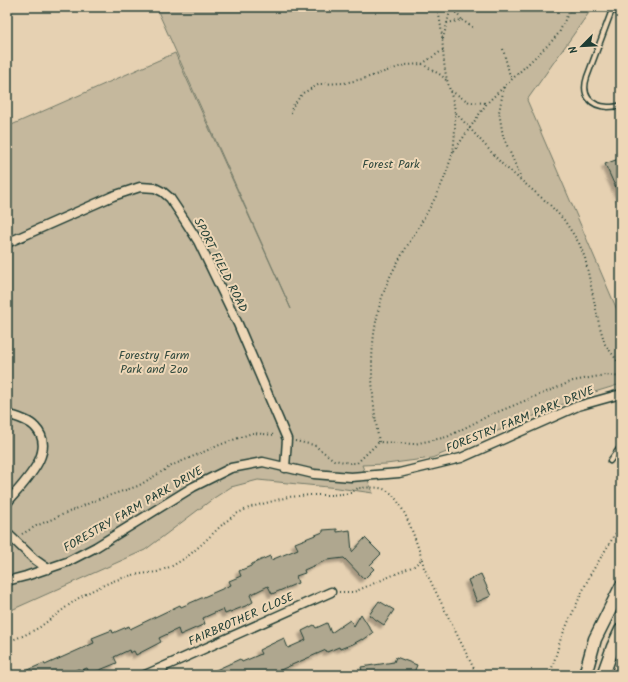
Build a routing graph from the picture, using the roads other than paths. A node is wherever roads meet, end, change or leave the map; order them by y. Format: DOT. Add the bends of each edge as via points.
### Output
graph roads {
  1 [pos="611,9"];
  2 [pos="621,13"];
  3 [pos="621,105"];
  4 [pos="7,243"];
  5 [pos="621,394"];
  6 [pos="7,414"];
  7 [pos="621,446"];
  8 [pos="610,461"];
  9 [pos="285,468"];
  10 [pos="7,503"];
  11 [pos="7,533"];
  12 [pos="48,569"];
  13 [pos="7,581"];
  14 [pos="621,587"];
  15 [pos="331,592"];
  16 [pos="621,630"];
  17 [pos="162,671"];
  18 [pos="145,675"];
  19 [pos="585,675"];
  20 [pos="603,675"];
  1 -- 2 [label="lane"];
  1 -- 3 [label="lane" via="587,77 585,90 593,104 602,107"];
  4 -- 9 [label="street, SPORT FIELD ROAD" via="113,196 140,187 155,188 163,192 170,198 198,241 238,324 286,440"];
  5 -- 9 [label="street, FORESTRY FARM PARK DRIVE" via="578,406 461,458 399,473 358,476 314,474"];
  6 -- 10 [label="street" via="35,426 44,444 32,472"];
  7 -- 8 [label="lane"];
  9 -- 12 [label="street, FORESTRY FARM PARK DRIVE" via="263,462 231,468 193,487 96,547"];
  11 -- 12 [label="street"];
  12 -- 13 [label="street, FORESTRY FARM PARK DRIVE"];
  14 -- 19 [label="main road" via="595,639"];
  15 -- 17 [label="street, FAIRBROTHER CLOSE"];
  16 -- 20 [label="main road"];
  17 -- 18 [label="street, FAIRBROTHER CLOSE"];
}
